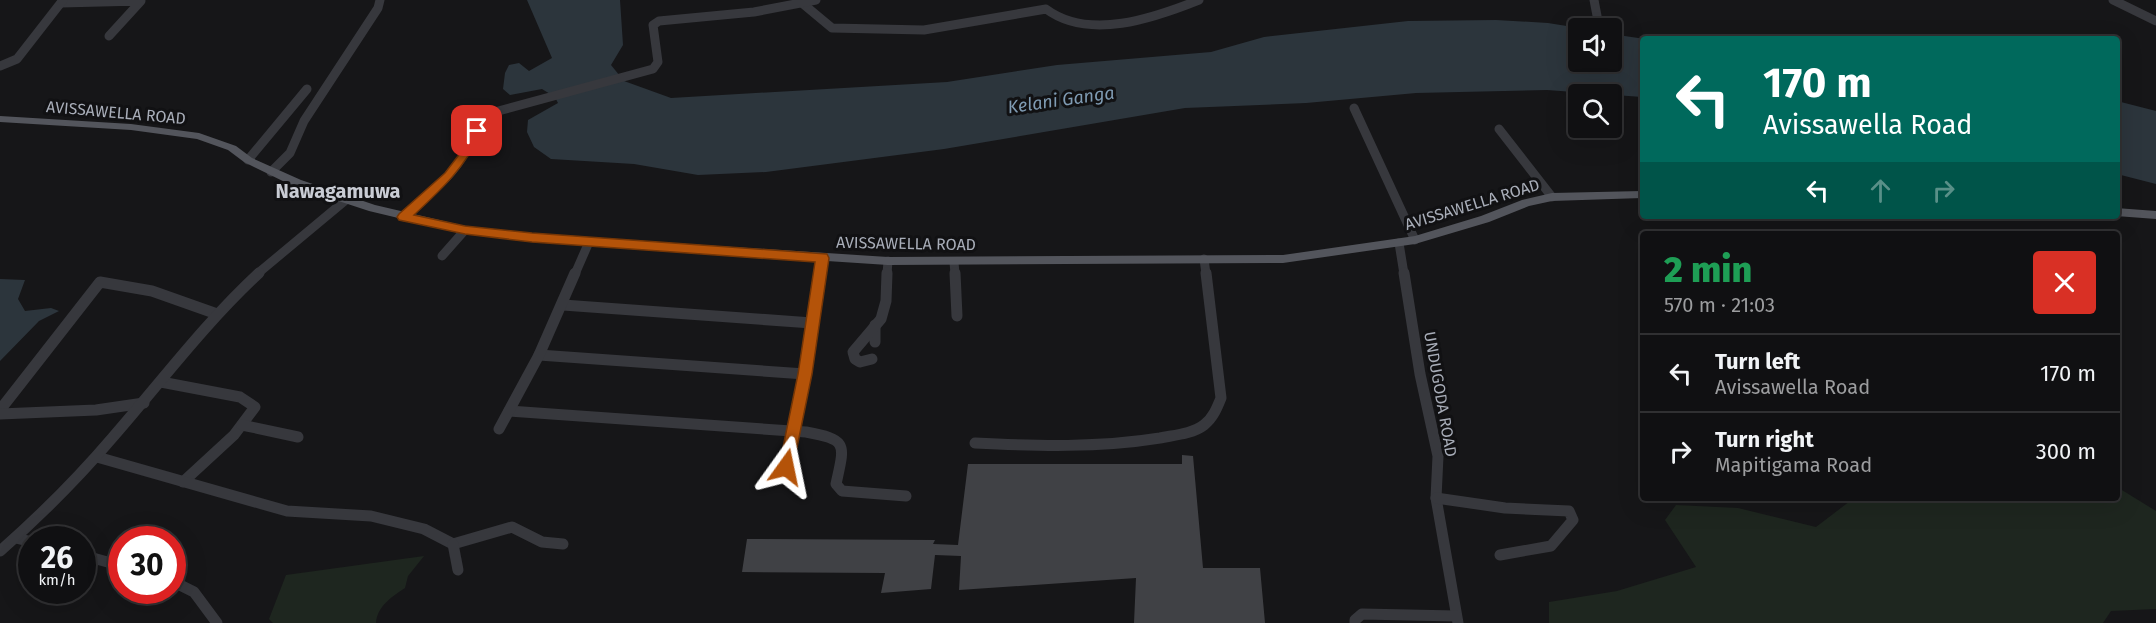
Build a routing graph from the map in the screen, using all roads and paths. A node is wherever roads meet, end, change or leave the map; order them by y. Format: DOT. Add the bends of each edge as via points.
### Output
graph roads {
  1 [pos="380,0"];
  2 [pos="816,0"];
  3 [pos="1199,0"];
  4 [pos="1594,0"];
  5 [pos="2113,0"];
  6 [pos="117,1"];
  7 [pos="62,2"];
  8 [pos="802,3"];
  9 [pos="1597,18"];
  10 [pos="2156,21"];
  11 [pos="109,36"];
  12 [pos="0,66"];
  13 [pos="307,89"];
  14 [pos="1354,108"];
  15 [pos="0,119"];
  16 [pos="1499,129"];
  17 [pos="248,160"];
  18 [pos="271,172"];
  19 [pos="1640,195"];
  20 [pos="1552,198"];
  21 [pos="347,199"];
  22 [pos="2120,212"];
  23 [pos="2156,215"];
  24 [pos="404,217"];
  25 [pos="465,230"];
  26 [pos="1415,240"];
  27 [pos="589,242"];
  28 [pos="1399,243"];
  29 [pos="442,256"];
  30 [pos="822,258"];
  31 [pos="1204,260"];
  32 [pos="888,261"];
  33 [pos="954,262"];
  34 [pos="563,305"];
  35 [pos="217,314"];
  36 [pos="957,316"];
  37 [pos="812,322"];
  38 [pos="875,325"];
  39 [pos="876,342"];
  40 [pos="539,355"];
  41 [pos="872,359"];
  42 [pos="805,374"];
  43 [pos="161,382"];
  44 [pos="144,403"];
  45 [pos="509,411"];
  46 [pos="0,412"];
  47 [pos="242,425"];
  48 [pos="499,429"];
  49 [pos="794,432"];
  50 [pos="298,437"];
  51 [pos="975,443"];
  52 [pos="97,458"];
  53 [pos="786,467"];
  54 [pos="183,482"];
  55 [pos="906,496"];
  56 [pos="1436,498"];
  57 [pos="16,538"];
  58 [pos="453,544"];
  59 [pos="562,544"];
  60 [pos="0,551"];
  61 [pos="1500,555"];
  62 [pos="458,570"];
  63 [pos="186,585"];
  64 [pos="1457,620"];
  65 [pos="217,623"];
  66 [pos="1355,623"];
  1 -- 18 [label="street" via="304,122 290,153"];
  2 -- 8 [label="street"];
  3 -- 8 [label="street" via="1149,19 1069,23 1054,18 1046,9 924,30 832,28"];
  4 -- 9 [label="street"];
  5 -- 10 [label="street"];
  6 -- 7 [label="street"];
  6 -- 11 [label="street" via="141,1"];
  7 -- 12 [label="street" via="17,59"];
  8 -- 24 [label="street" via="659,21 654,25 658,62 649,72 491,113 478,120 477,131 463,158"];
  13 -- 17 [label="street"];
  14 -- 26 [label="street"];
  15 -- 17 [label="main road, AVISSAWELLA ROAD" via="131,127 199,136 232,148"];
  16 -- 20 [label="street"];
  17 -- 18 [label="main road, AVISSAWELLA ROAD"];
  18 -- 21 [label="main road, AVISSAWELLA ROAD"];
  19 -- 20 [label="main road, AVISSAWELLA ROAD"];
  20 -- 26 [label="main road, AVISSAWELLA ROAD"];
  21 -- 24 [label="main road, AVISSAWELLA ROAD"];
  21 -- 35 [label="street" via="268,264"];
  22 -- 23 [label="main road"];
  24 -- 25 [label="main road, AVISSAWELLA ROAD"];
  25 -- 27 [label="main road, AVISSAWELLA ROAD"];
  25 -- 29 [label="street"];
  26 -- 28 [label="main road, AVISSAWELLA ROAD"];
  27 -- 30 [label="main road, AVISSAWELLA ROAD"];
  27 -- 34 [label="street"];
  28 -- 31 [label="main road, AVISSAWELLA ROAD" via="1283,259"];
  28 -- 56 [label="street, UNDUGODA ROAD" via="1438,456"];
  30 -- 32 [label="main road, AVISSAWELLA ROAD"];
  30 -- 37 [label="street"];
  31 -- 33 [label="main road, AVISSAWELLA ROAD"];
  31 -- 51 [label="street" via="1221,398 1206,424 1190,432 1139,442 1056,447"];
  32 -- 33 [label="main road, AVISSAWELLA ROAD"];
  32 -- 38 [label="street" via="886,301"];
  33 -- 36 [label="street"];
  34 -- 37 [label="street"];
  34 -- 40 [label="street"];
  35 -- 43 [label="street"];
  35 -- 46 [label="street" via="152,291 100,282"];
  37 -- 42 [label="street"];
  38 -- 39 [label="street"];
  38 -- 41 [label="street" via="853,351 860,362"];
  40 -- 42 [label="street"];
  40 -- 45 [label="street"];
  42 -- 49 [label="street"];
  43 -- 44 [label="street"];
  43 -- 47 [label="street" via="240,397 255,406"];
  44 -- 46 [label="street" via="96,410"];
  44 -- 52 [label="street"];
  45 -- 48 [label="street"];
  45 -- 49 [label="street"];
  47 -- 50 [label="street"];
  47 -- 54 [label="street"];
  49 -- 53 [label="street"];
  49 -- 55 [label="street" via="836,438 842,457 836,484 842,491"];
  52 -- 54 [label="street"];
  52 -- 57 [label="street"];
  54 -- 58 [label="street" via="287,511 371,516 424,529"];
  56 -- 61 [label="street" via="1505,508 1569,511 1573,520 1551,546"];
  56 -- 64 [label="street, UNDUGODA ROAD"];
  57 -- 60 [label="street"];
  58 -- 59 [label="street" via="512,527 542,542"];
  58 -- 62 [label="street"];
  63 -- 65 [label="street" via="199,594"];
  64 -- 66 [label="street" via="1362,614"];
}
